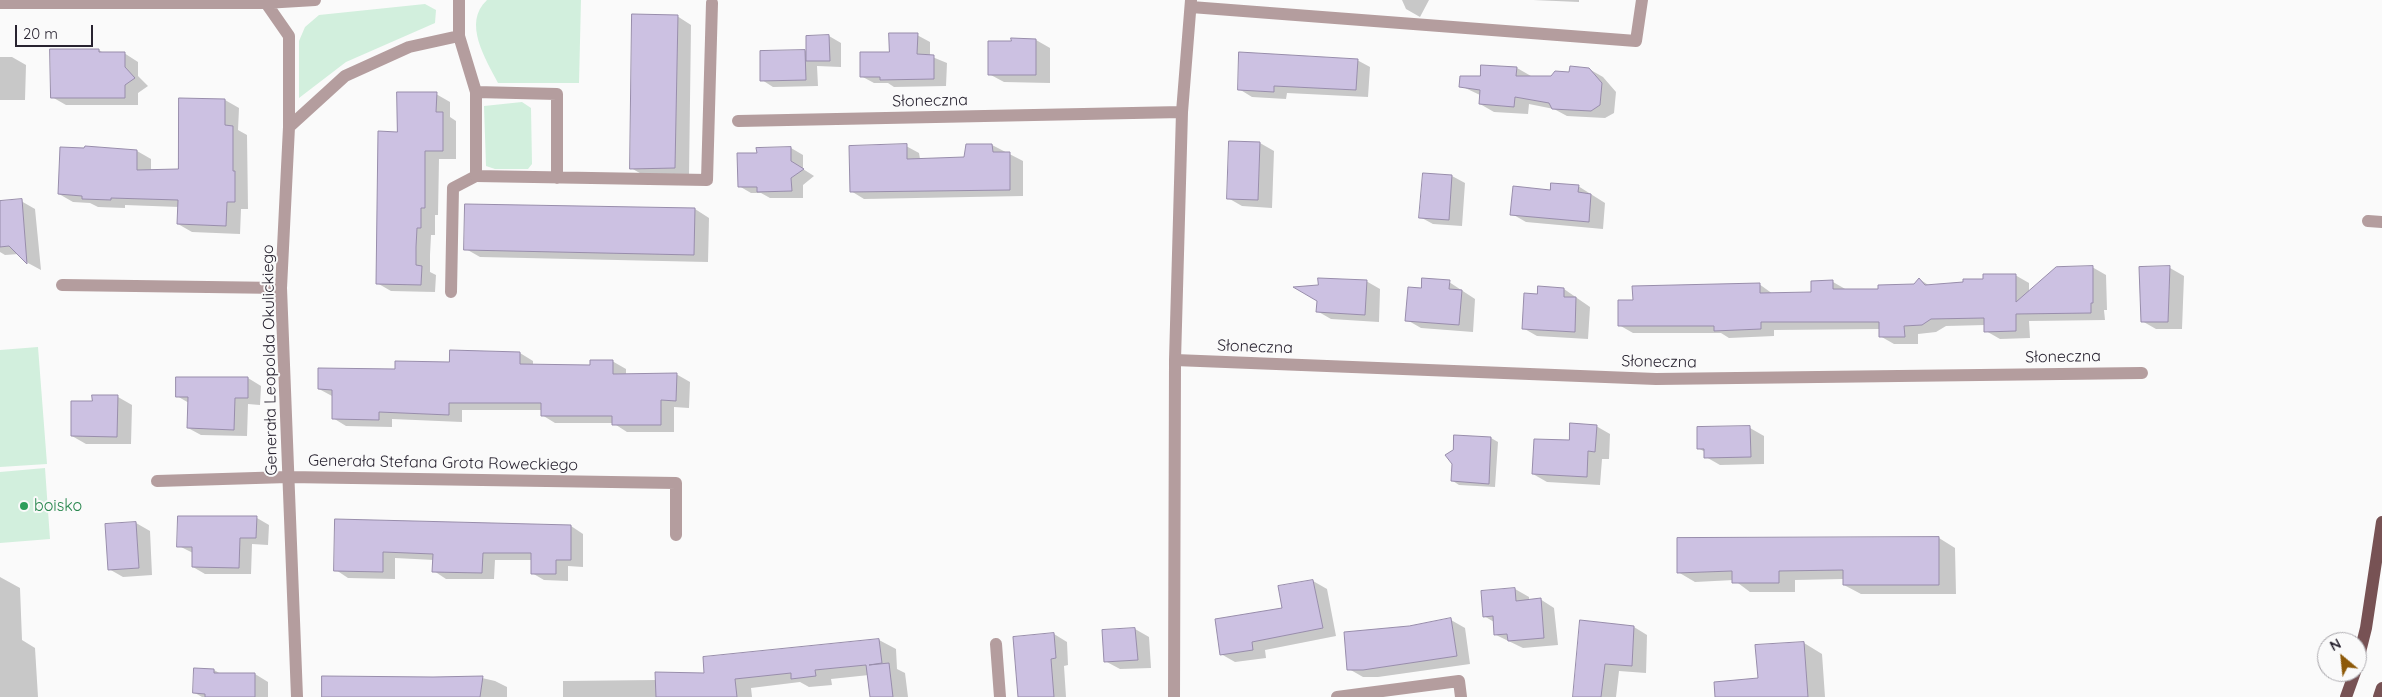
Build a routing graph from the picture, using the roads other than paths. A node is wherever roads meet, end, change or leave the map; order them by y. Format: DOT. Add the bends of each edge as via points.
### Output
graph roads {
  1 [pos="315,0"];
  2 [pos="459,0"];
  3 [pos="1642,0"];
  4 [pos="264,2"];
  5 [pos="0,3"];
  6 [pos="712,3"];
  7 [pos="1191,4"];
  8 [pos="459,36"];
  9 [pos="476,92"];
  10 [pos="1182,112"];
  11 [pos="738,121"];
  12 [pos="289,127"];
  13 [pos="476,176"];
  14 [pos="556,178"];
  15 [pos="2368,221"];
  16 [pos="2382,222"];
  17 [pos="62,285"];
  18 [pos="281,288"];
  19 [pos="451,292"];
  20 [pos="1175,360"];
  21 [pos="2142,373"];
  22 [pos="288,477"];
  23 [pos="157,481"];
  24 [pos="2382,522"];
  25 [pos="676,535"];
  26 [pos="2365,632"];
  27 [pos="996,644"];
  28 [pos="2351,682"];
  29 [pos="2382,688"];
  30 [pos="297,697"];
  31 [pos="1000,697"];
  32 [pos="1174,697"];
  33 [pos="1337,697"];
  34 [pos="1461,697"];
  35 [pos="2346,697"];
  36 [pos="2379,697"];
  1 -- 4 [label="street"];
  2 -- 8 [label="street"];
  3 -- 7 [label="street" via="1636,41"];
  4 -- 5 [label="street"];
  4 -- 12 [label="street, Generała Leopolda Okulickiego" via="289,36"];
  6 -- 14 [label="street" via="707,180"];
  7 -- 10 [label="street"];
  8 -- 9 [label="street"];
  8 -- 12 [label="street" via="409,47 345,76"];
  9 -- 13 [label="street"];
  9 -- 14 [label="street" via="557,94"];
  10 -- 11 [label="street, Słoneczna"];
  10 -- 20 [label="street"];
  12 -- 18 [label="street, Generała Leopolda Okulickiego"];
  13 -- 14 [label="street"];
  13 -- 19 [label="street" via="453,188"];
  15 -- 16 [label="street"];
  17 -- 18 [label="street"];
  18 -- 22 [label="street, Generała Leopolda Okulickiego"];
  20 -- 21 [label="street, Słoneczna" via="1656,379"];
  20 -- 32 [label="street"];
  22 -- 23 [label="street, Generała Stefana Grota Roweckiego"];
  22 -- 25 [label="street, Generała Stefana Grota Roweckiego" via="676,483"];
  22 -- 30 [label="street, Generała Leopolda Okulickiego"];
  24 -- 26 [label="main road"];
  27 -- 31 [label="street"];
  28 -- 35 [label="main road"];
  29 -- 36 [label="main road"];
  33 -- 34 [label="street" via="1459,681"];
}
